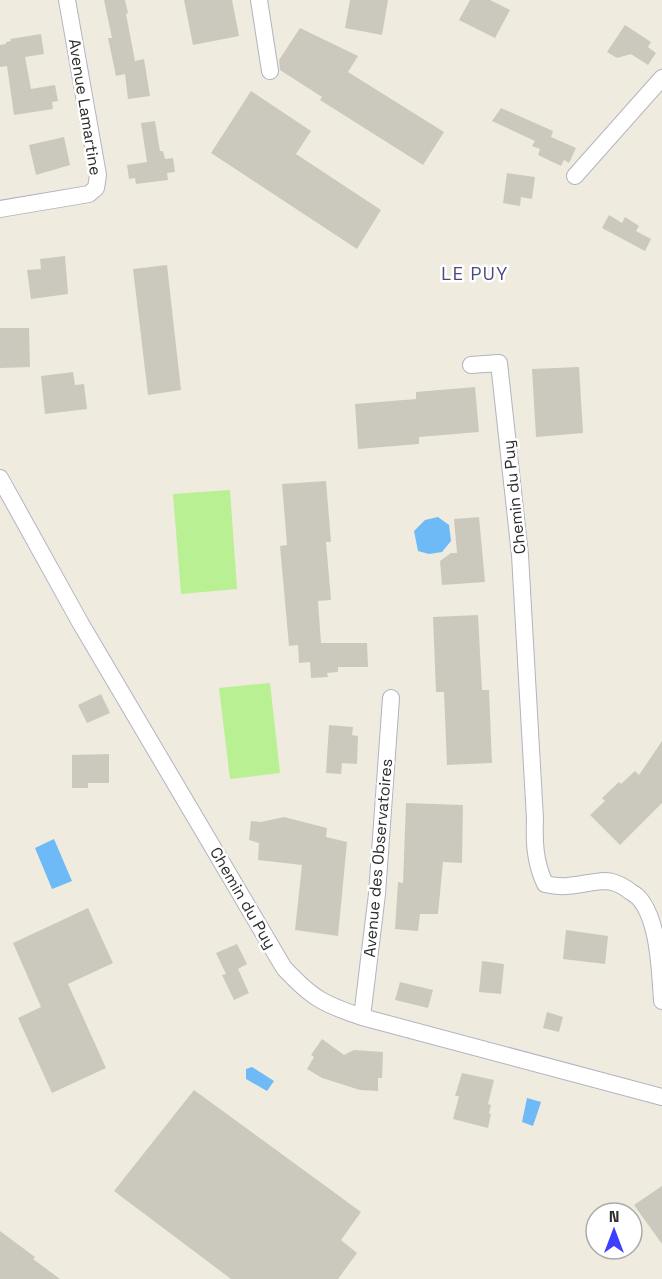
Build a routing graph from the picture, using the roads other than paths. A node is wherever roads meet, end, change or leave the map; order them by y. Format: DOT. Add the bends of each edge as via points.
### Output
graph roads {
  1 [pos="67,0"];
  2 [pos="259,0"];
  3 [pos="270,71"];
  4 [pos="662,78"];
  5 [pos="575,176"];
  6 [pos="0,209"];
  7 [pos="471,365"];
  8 [pos="0,478"];
  9 [pos="391,698"];
  10 [pos="662,1001"];
  11 [pos="362,1017"];
  12 [pos="662,1097"];
  1 -- 6 [label="street, Avenue Lamartine" via="98,174 96,188 89,194"];
  2 -- 3 [label="street"];
  4 -- 5 [label="street"];
  7 -- 10 [label="street, Chemin du Puy" via="499,363 520,555 534,848 539,869 545,884 570,887 607,881 620,884 638,897 650,915"];
  8 -- 11 [label="street, Chemin du Puy" via="81,624 284,968 305,991 329,1006"];
  9 -- 11 [label="street, Avenue des Observatoires" via="377,894"];
  11 -- 12 [label="street, Chemin du Puy"];
}
